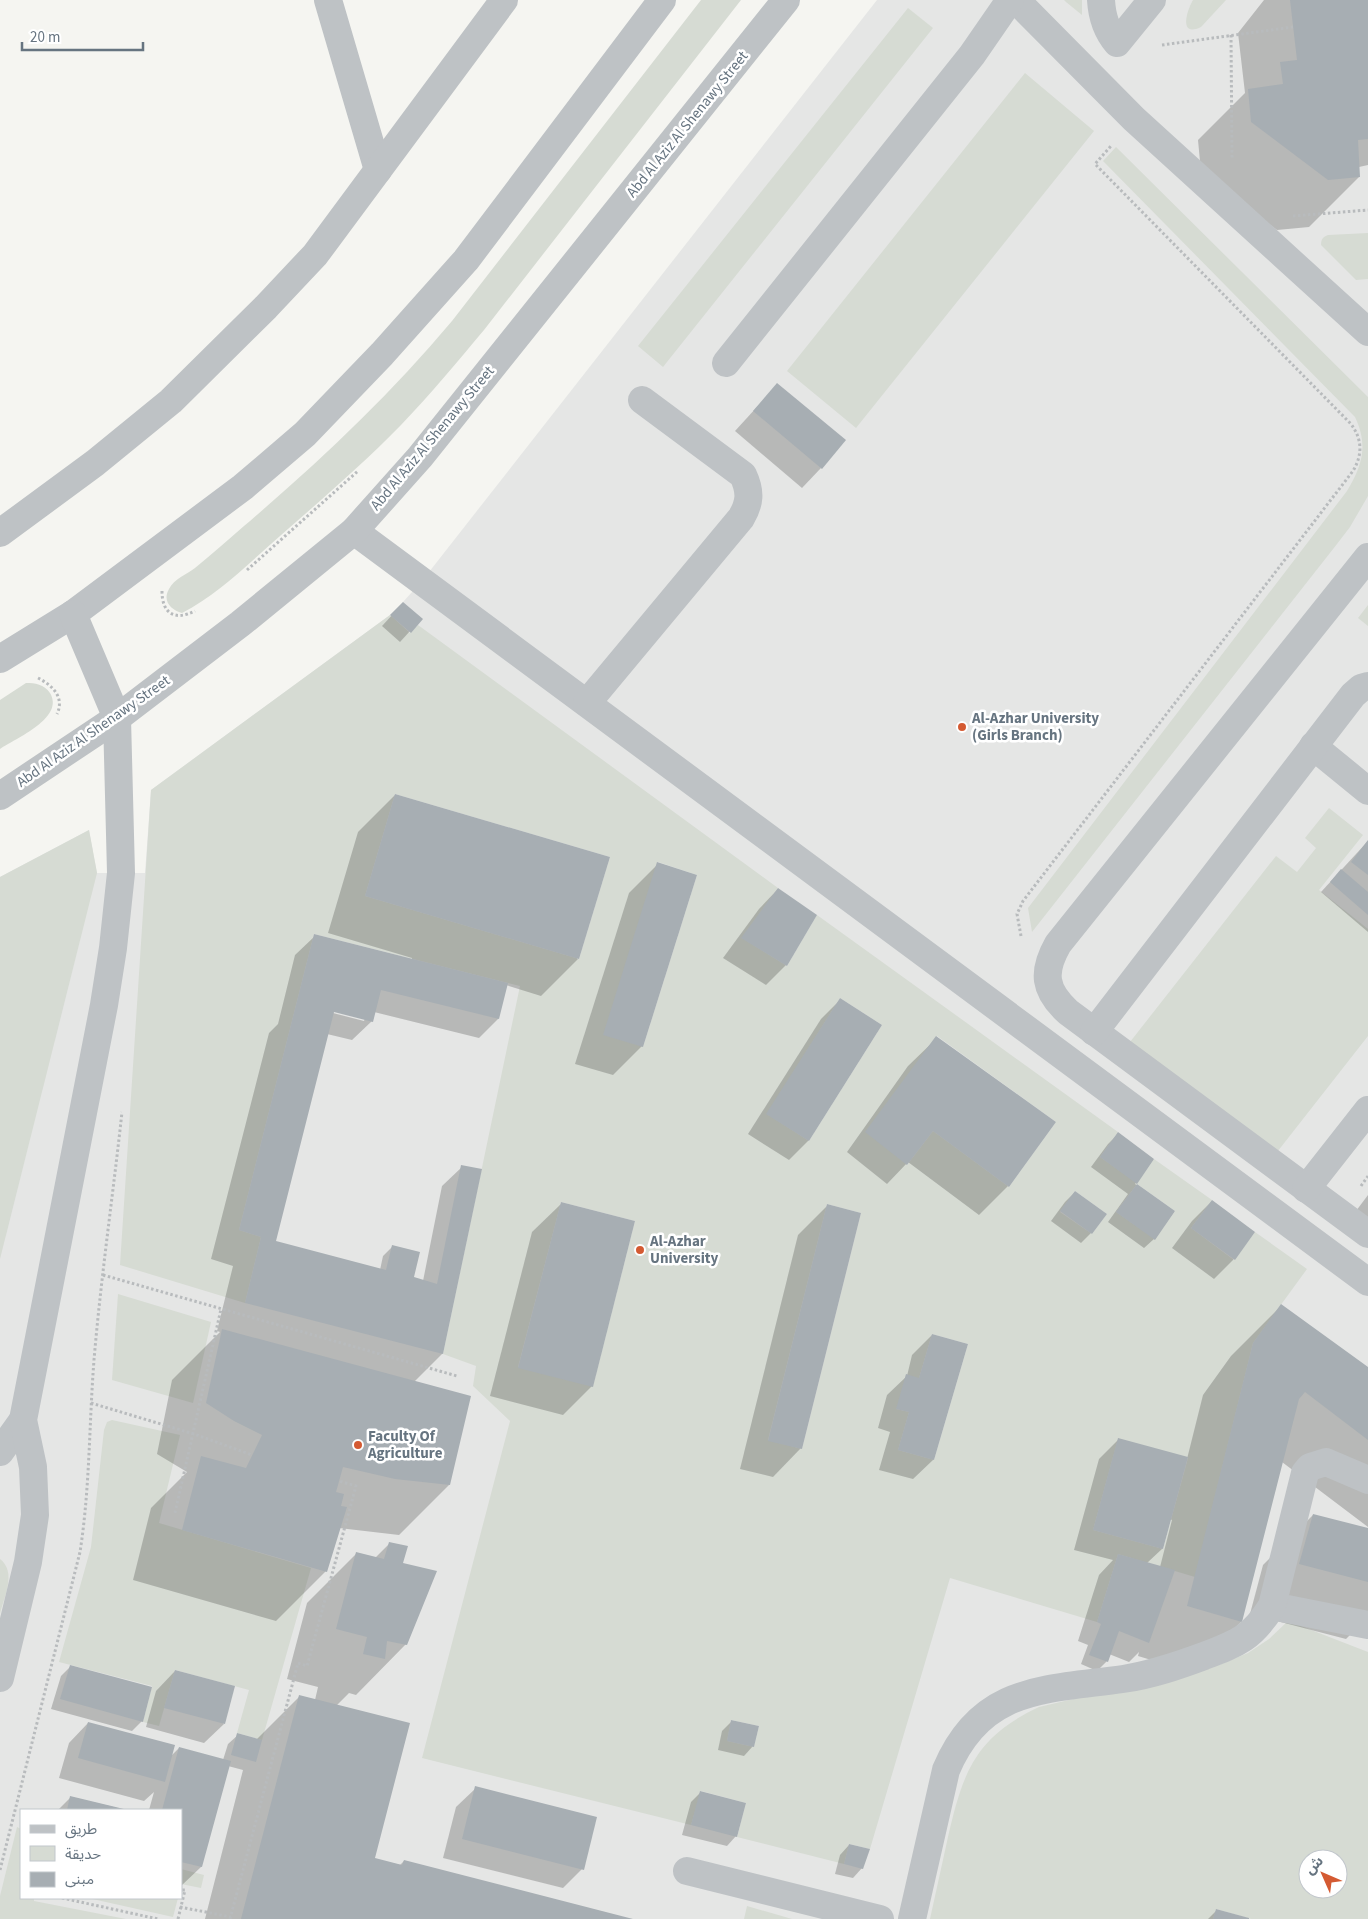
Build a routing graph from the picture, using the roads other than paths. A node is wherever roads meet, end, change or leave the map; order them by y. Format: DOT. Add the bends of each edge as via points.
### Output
graph roads {
  1 [pos="328,0"];
  2 [pos="504,0"];
  3 [pos="662,0"];
  4 [pos="786,0"];
  5 [pos="1010,0"];
  6 [pos="1016,0"];
  7 [pos="1101,0"];
  8 [pos="1152,0"];
  9 [pos="378,170"];
  10 [pos="1368,332"];
  11 [pos="726,363"];
  12 [pos="642,400"];
  13 [pos="354,531"];
  14 [pos="0,532"];
  15 [pos="1368,557"];
  16 [pos="73,614"];
  17 [pos="0,659"];
  18 [pos="1368,686"];
  19 [pos="588,703"];
  20 [pos="117,718"];
  21 [pos="1313,746"];
  22 [pos="1368,790"];
  23 [pos="0,796"];
  24 [pos="1094,1032"];
  25 [pos="1368,1110"];
  26 [pos="1306,1189"];
  27 [pos="1368,1234"];
  28 [pos="1368,1282"];
  29 [pos="23,1420"];
  30 [pos="0,1452"];
  31 [pos="1368,1480"];
  32 [pos="1272,1606"];
  33 [pos="1368,1625"];
  34 [pos="0,1678"];
  35 [pos="687,1871"];
  36 [pos="880,1919"];
  37 [pos="912,1919"];
  1 -- 9 [label="street"];
  2 -- 9 [label="street"];
  3 -- 16 [label="street" via="466,260 382,354 305,434 243,487"];
  4 -- 13 [label="street, Abd Al Aziz Al Shenawy Street" via="420,457"];
  5 -- 11 [label="street" via="972,55"];
  6 -- 10 [label="street" via="1134,119"];
  7 -- 8 [label="street" via="1103,19 1117,43"];
  9 -- 14 [label="street" via="315,255 184,388 95,463"];
  12 -- 19 [label="street" via="743,476 750,497 741,518"];
  13 -- 19 [label="street"];
  13 -- 20 [label="street, Abd Al Aziz Al Shenawy Street"];
  15 -- 24 [label="street" via="1058,944 1047,972 1049,988 1056,1001"];
  16 -- 17 [label="street"];
  16 -- 20 [label="street"];
  18 -- 21 [label="street" via="1353,695"];
  19 -- 28 [label="street"];
  20 -- 23 [label="street, Abd Al Aziz Al Shenawy Street"];
  20 -- 29 [label="street" via="121,873 113,948"];
  21 -- 22 [label="street"];
  21 -- 24 [label="street"];
  24 -- 26 [label="street"];
  25 -- 26 [label="street"];
  26 -- 27 [label="street"];
  29 -- 30 [label="street"];
  29 -- 34 [label="street" via="33,1467 35,1515 28,1562"];
  31 -- 32 [label="street" via="1326,1462 1310,1467"];
  32 -- 33 [label="street"];
  32 -- 37 [label="street" via="1260,1625 1223,1649 1169,1669 1018,1696 981,1717 954,1750 946,1770"];
  35 -- 36 [label="street"];
}
